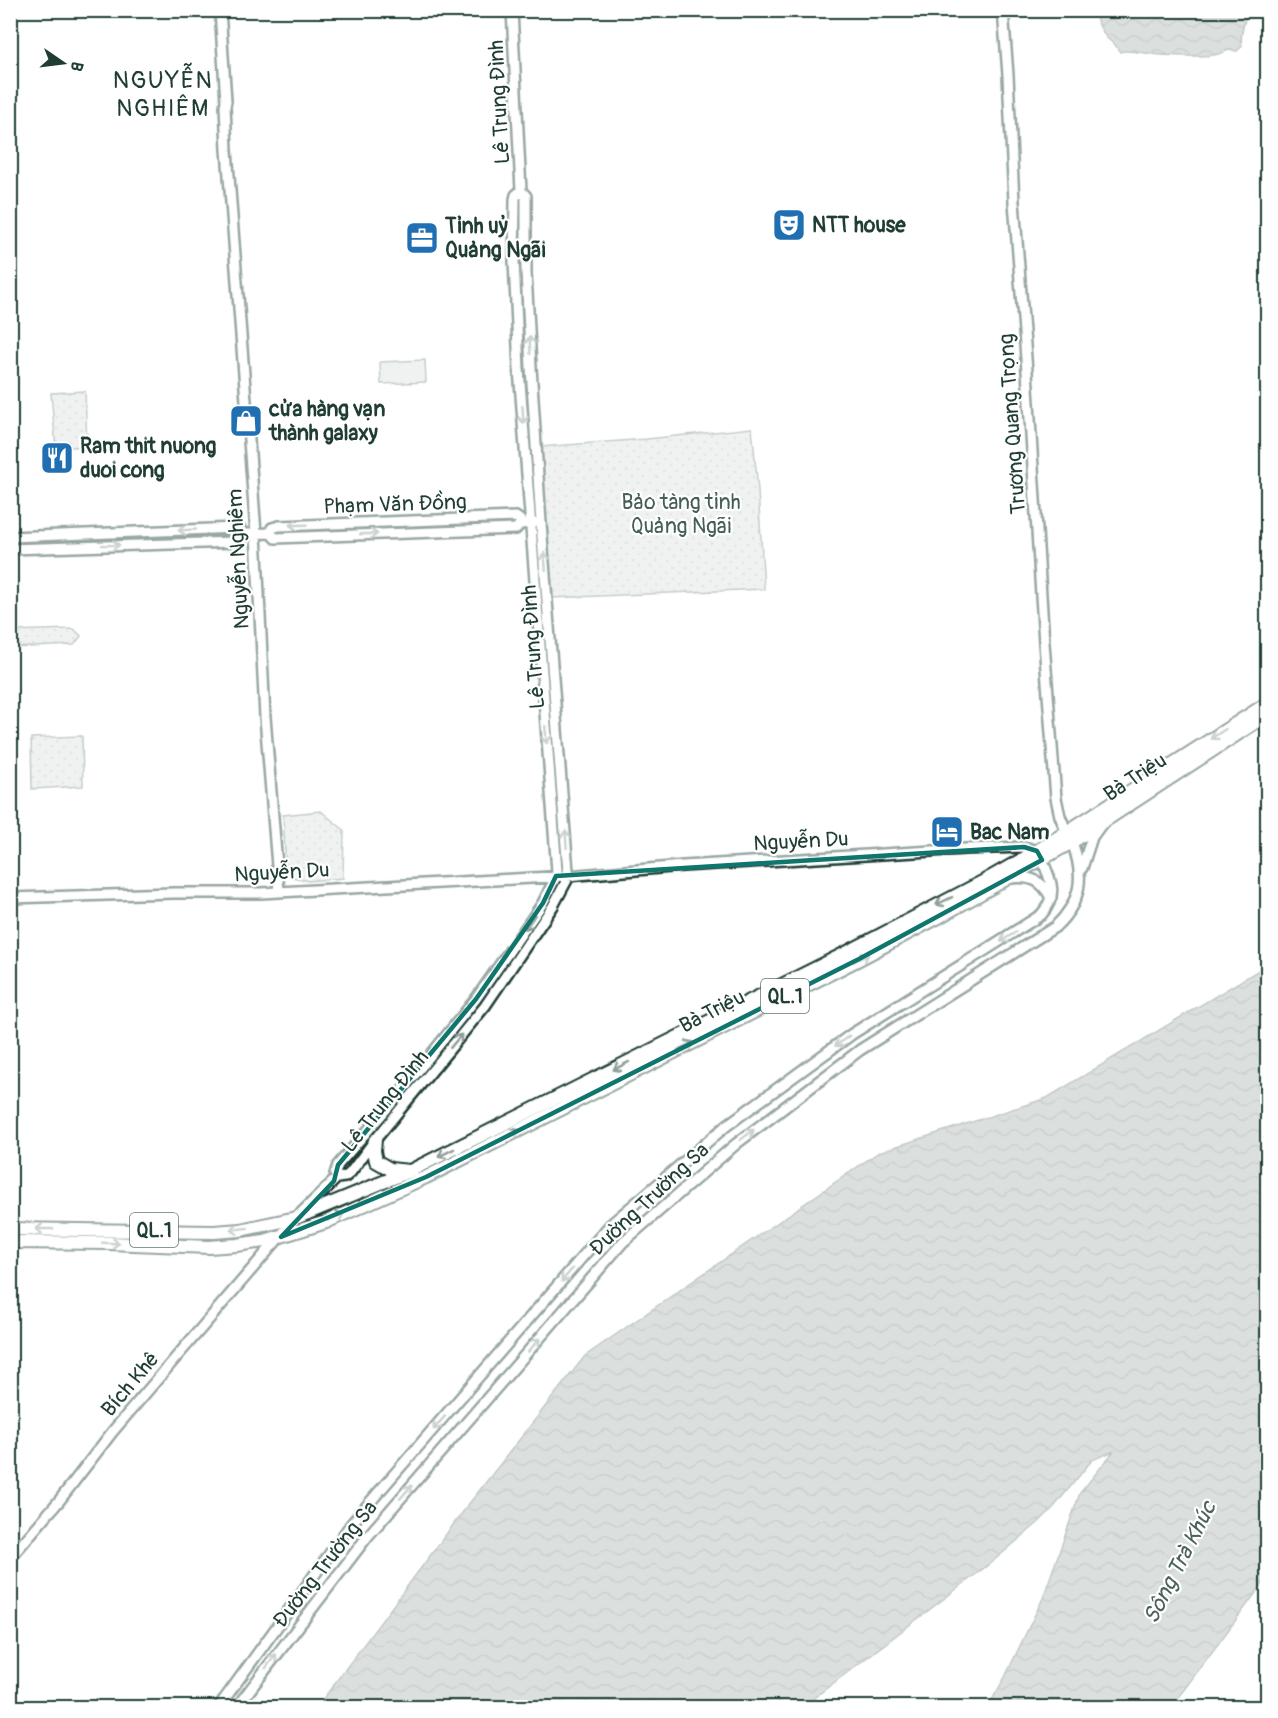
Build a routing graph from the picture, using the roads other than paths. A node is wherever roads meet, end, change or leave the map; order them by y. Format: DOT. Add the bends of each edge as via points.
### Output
graph roads {
  1 [pos="220,10"];
  2 [pos="513,10"];
  3 [pos="1003,10"];
  4 [pos="520,191"];
  5 [pos="526,260"];
  6 [pos="514,261"];
  7 [pos="531,368"];
  8 [pos="519,369"];
  9 [pos="541,523"];
  10 [pos="525,524"];
  11 [pos="157,532"];
  12 [pos="256,533"];
  13 [pos="73,534"];
  14 [pos="242,534"];
  15 [pos="10,537"];
  16 [pos="158,545"];
  17 [pos="74,546"];
  18 [pos="10,549"];
  19 [pos="542,690"];
  20 [pos="554,690"];
  21 [pos="1268,703"];
  22 [pos="1268,714"];
  23 [pos="1105,820"];
  24 [pos="1070,837"];
  25 [pos="1040,856"];
  26 [pos="1080,873"];
  27 [pos="556,876"];
  28 [pos="567,876"];
  29 [pos="1009,878"];
  30 [pos="279,891"];
  31 [pos="10,898"];
  32 [pos="1052,898"];
  33 [pos="1041,915"];
  34 [pos="1050,930"];
  35 [pos="476,999"];
  36 [pos="485,1006"];
  37 [pos="375,1140"];
  38 [pos="410,1171"];
  39 [pos="337,1178"];
  40 [pos="296,1218"];
  41 [pos="10,1229"];
  42 [pos="281,1237"];
  43 [pos="10,1242"];
  44 [pos="10,1558"];
  45 [pos="218,1707"];
  46 [pos="236,1707"];
  1 -- 12 [label="main road, Nguyễn Nghiêm"];
  2 -- 4 [label="main road, Lê Trung Đình"];
  3 -- 24 [label="main road, Trương Quang Trọng" via="1056,798 1059,816"];
  4 -- 5 [label="main road, Lê Trung Đình" via="526,195"];
  4 -- 6 [label="main road, Lê Trung Đình" via="514,199"];
  5 -- 6 [label="main road"];
  7 -- 5 [label="main road, Lê Trung Đình, one-way"];
  6 -- 8 [label="main road, Lê Trung Đình"];
  7 -- 8 [label="main road"];
  7 -- 9 [label="main road, Lê Trung Đình"];
  8 -- 10 [label="main road, Lê Trung Đình, one-way"];
  9 -- 10 [label="main road"];
  20 -- 9 [label="main road, Lê Trung Đình, one-way"];
  10 -- 12 [label="main road, Phạm Văn Đồng" via="516,529 275,538 271,533"];
  10 -- 19 [label="main road, Lê Trung Đình"];
  11 -- 13 [label="main road, Phạm Văn Đồng"];
  14 -- 11 [label="main road, Phạm Văn Đồng, one-way" via="237,528"];
  11 -- 16 [label="main road"];
  12 -- 14 [label="main road, Phạm Văn Đồng"];
  12 -- 30 [label="main road, Nguyễn Nghiêm"];
  13 -- 15 [label="main road, Phạm Văn Đồng"];
  13 -- 17 [label="main road"];
  14 -- 16 [label="main road, Phạm Văn Đồng" via="236,542"];
  17 -- 16 [label="main road, Phạm Văn Đồng, one-way"];
  17 -- 18 [label="main road, Phạm Văn Đồng"];
  19 -- 20 [label="main road"];
  19 -- 27 [label="main road, Lê Trung Đình, one-way"];
  28 -- 20 [label="main road, Lê Trung Đình, one-way"];
  21 -- 24 [label="highway, Bà Triệu / QL.1, one-way"];
  22 -- 23 [label="highway, Bà Triệu / QL.1"];
  23 -- 24 [label="highway, Bà Triệu / QL.1"];
  23 -- 26 [label="main road" via="1092,837"];
  24 -- 25 [label="highway, Bà Triệu / QL.1"];
  24 -- 26 [label="main road, Đường Trường Sa"];
  25 -- 28 [label="main road, Nguyễn Du" via="1024,847 965,849"];
  25 -- 29 [label="highway, Bà Triệu / QL.1"];
  25 -- 32 [label="main road" via="1052,885"];
  25 -- 38 [label="highway, Bà Triệu / QL.1, one-way"];
  26 -- 34 [label="main road, Đường Trường Sa" via="1073,905"];
  27 -- 28 [label="main road, Nguyễn Du"];
  27 -- 30 [label="main road, Nguyễn Du"];
  27 -- 35 [label="main road, Lê Trung Đình, one-way" via="543,903"];
  28 -- 36 [label="main road, Lê Trung Đình" via="553,906"];
  29 -- 32 [label="main road" via="1039,882"];
  42 -- 29 [label="highway, Bà Triệu / QL.1, one-way" via="326,1222 426,1177 859,959"];
  30 -- 31 [label="main road, Nguyễn Du"];
  32 -- 33 [label="main road, Đường Trường Sa"];
  33 -- 34 [label="main road"];
  33 -- 45 [label="main road, Đường Trường Sa, one-way" via="842,1041 726,1126 610,1225 352,1522"];
  46 -- 34 [label="main road, Đường Trường Sa, one-way" via="367,1537 623,1242 736,1144 860,1050"];
  35 -- 36 [label="main road"];
  35 -- 39 [label="main road, Lê Trung Đình" via="338,1165"];
  37 -- 36 [label="main road, Lê Trung Đình, one-way"];
  37 -- 38 [label="highway" via="376,1161 390,1169"];
  37 -- 39 [label="main road, Lê Trung Đình" via="350,1173"];
  38 -- 40 [label="highway, Bà Triệu / QL.1"];
  39 -- 40 [label="main road, Bích Khê"];
  40 -- 41 [label="highway, QL.1, one-way" via="214,1232"];
  40 -- 42 [label="main road, Bích Khê"];
  43 -- 42 [label="highway, QL.1, one-way" via="209,1247"];
  42 -- 44 [label="main road, Bích Khê" via="113,1431"];
}
